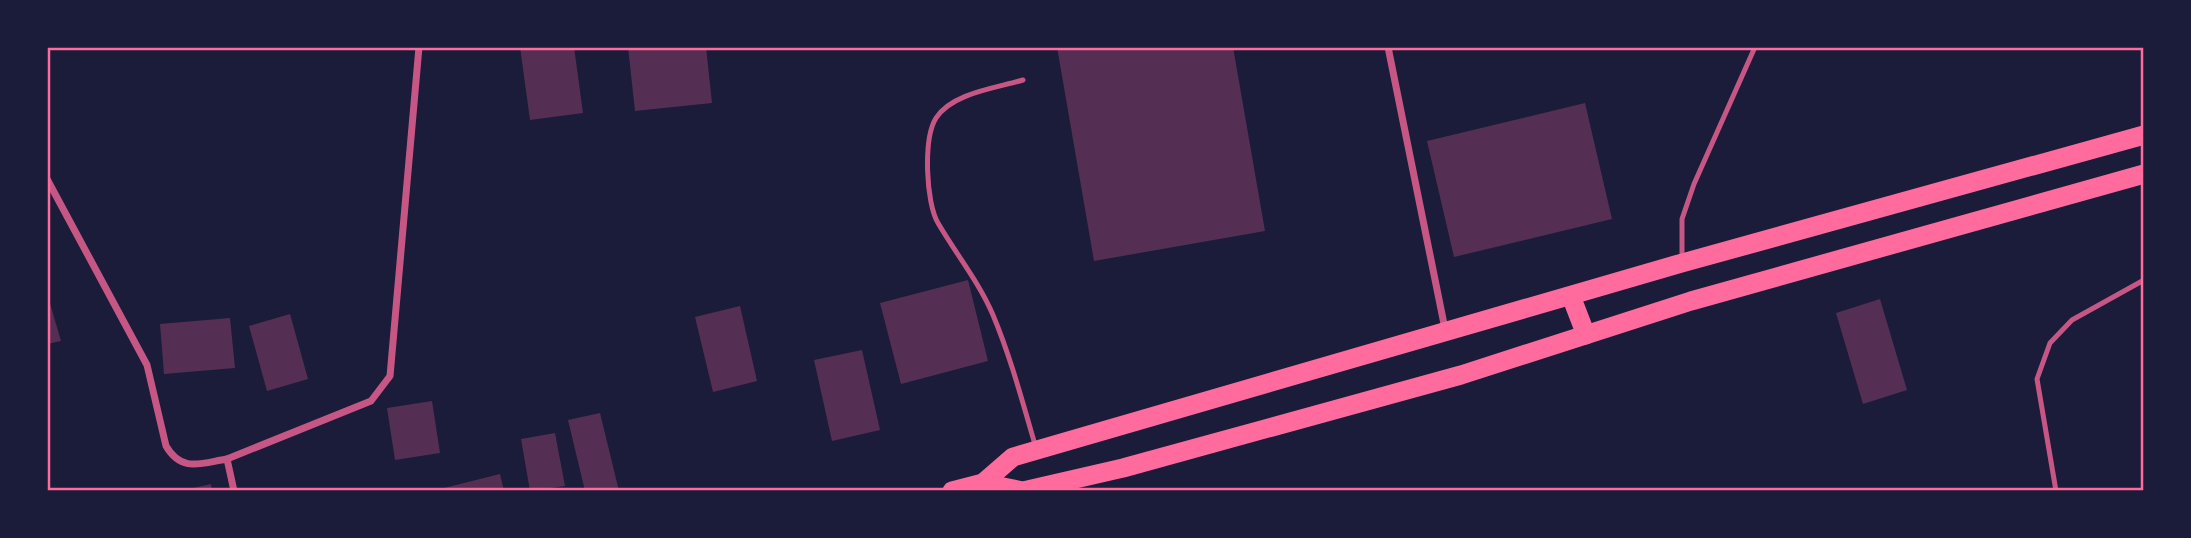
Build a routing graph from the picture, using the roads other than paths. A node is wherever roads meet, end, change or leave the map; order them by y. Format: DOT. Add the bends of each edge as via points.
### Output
graph roads {
  1 [pos="419,47"];
  2 [pos="1388,47"];
  3 [pos="1755,47"];
  4 [pos="1023,80"];
  5 [pos="2144,135"];
  6 [pos="2144,174"];
  7 [pos="47,179"];
  8 [pos="57,199"];
  9 [pos="47,200"];
  10 [pos="1682,263"];
  11 [pos="2144,280"];
  12 [pos="1571,296"];
  13 [pos="1446,333"];
  14 [pos="1586,335"];
  15 [pos="1037,451"];
  16 [pos="228,459"];
  17 [pos="982,483"];
  18 [pos="234,491"];
  19 [pos="952,491"];
  20 [pos="2056,491"];
  1 -- 16 [label="street" via="390,376 371,401"];
  2 -- 13 [label="street"];
  3 -- 10 [label="lane" via="1682,219"];
  4 -- 15 [label="lane" via="954,101 936,118 927,173 937,221 992,314"];
  5 -- 10 [label="highway"];
  6 -- 14 [label="highway"];
  7 -- 8 [label="street"];
  8 -- 9 [label="street"];
  8 -- 16 [label="street" via="147,365 166,446 173,458 186,465"];
  10 -- 12 [label="highway"];
  11 -- 20 [label="lane" via="2072,320 2050,343 2037,379"];
  12 -- 13 [label="highway"];
  12 -- 14 [label="highway"];
  13 -- 15 [label="highway"];
  14 -- 17 [label="highway" via="1461,375 1123,468 1023,491"];
  15 -- 17 [label="highway" via="1013,457"];
  16 -- 18 [label="street"];
  17 -- 19 [label="highway"];
}
